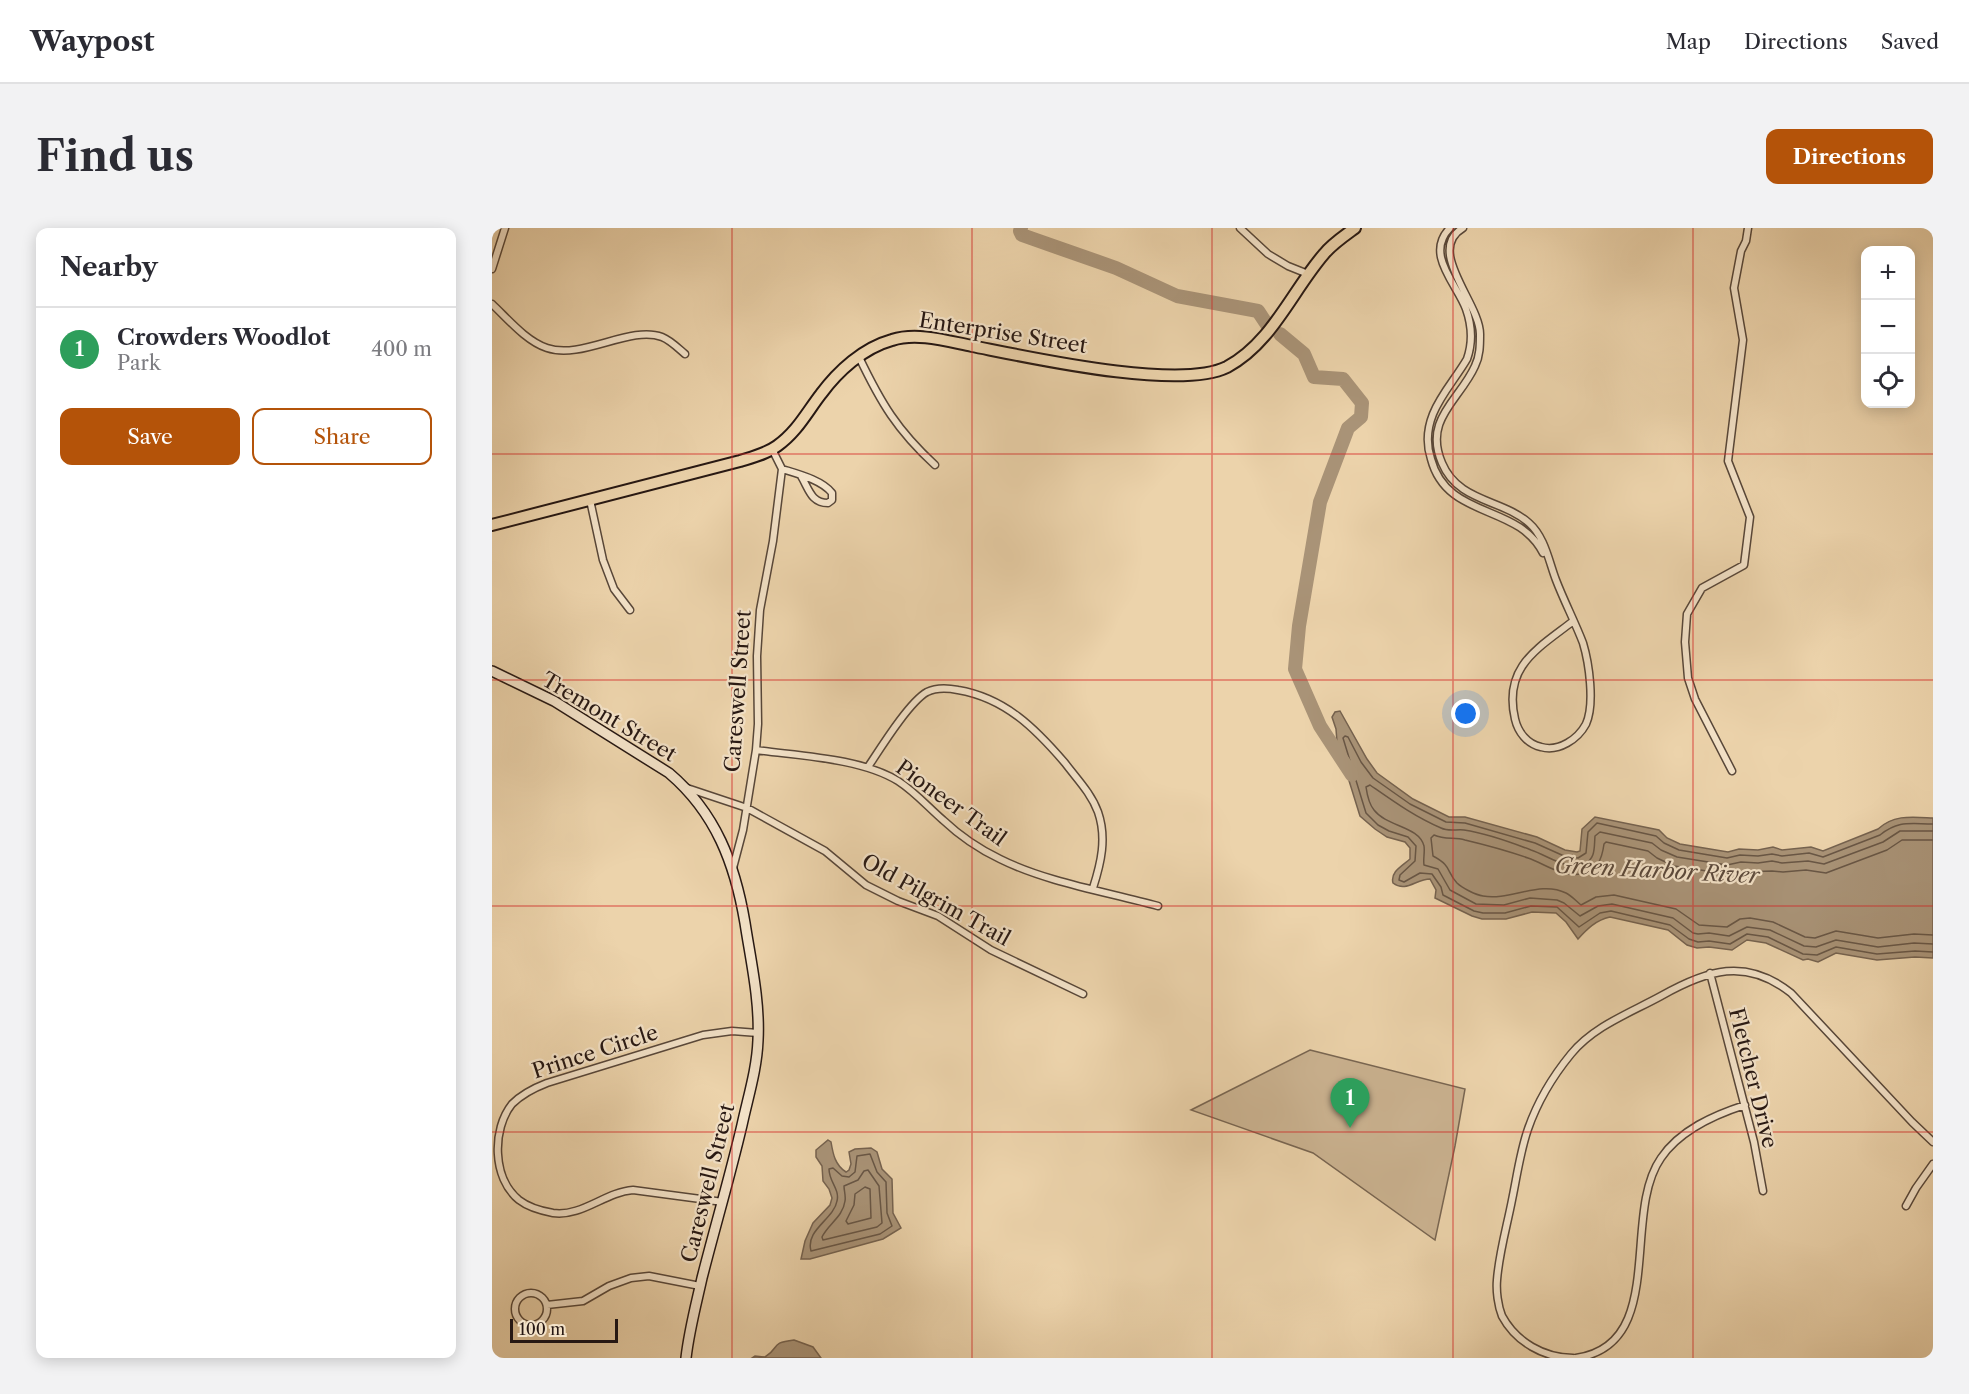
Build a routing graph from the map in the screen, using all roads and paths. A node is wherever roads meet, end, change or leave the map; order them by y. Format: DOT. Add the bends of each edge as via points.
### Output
graph roads {
  1 [pos="505,228"];
  2 [pos="1240,228"];
  3 [pos="1355,228"];
  4 [pos="1450,228"];
  5 [pos="1463,228"];
  6 [pos="1748,228"];
  7 [pos="1453,268"];
  8 [pos="492,269"];
  9 [pos="1445,271"];
  10 [pos="1308,274"];
  11 [pos="1459,287"];
  12 [pos="492,304"];
  13 [pos="1471,350"];
  14 [pos="1479,352"];
  15 [pos="685,354"];
  16 [pos="859,357"];
  17 [pos="1442,397"];
  18 [pos="1450,403"];
  19 [pos="772,449"];
  20 [pos="935,465"];
  21 [pos="782,469"];
  22 [pos="1445,469"];
  23 [pos="1436,473"];
  24 [pos="801,476"];
  25 [pos="590,500"];
  26 [pos="1512,513"];
  27 [pos="1506,520"];
  28 [pos="492,525"];
  29 [pos="1555,578"];
  30 [pos="630,610"];
  31 [pos="1572,622"];
  32 [pos="492,671"];
  33 [pos="756,750"];
  34 [pos="868,767"];
  35 [pos="1732,771"];
  36 [pos="685,788"];
  37 [pos="747,808"];
  38 [pos="733,868"];
  39 [pos="1093,888"];
  40 [pos="1158,906"];
  41 [pos="1710,973"];
  42 [pos="1083,994"];
  43 [pos="758,1033"];
  44 [pos="1745,1105"];
  45 [pos="1933,1142"];
  46 [pos="1933,1164"];
  47 [pos="1763,1191"];
  48 [pos="723,1202"];
  49 [pos="1906,1206"];
  50 [pos="700,1286"];
  51 [pos="547,1305"];
  52 [pos="1597,1356"];
  53 [pos="686,1358"];
  54 [pos="1574,1358"];
  1 -- 8 [label="street"];
  2 -- 10 [label="street" via="1268,254"];
  3 -- 10 [label="main road, Enterprise Street" via="1326,252"];
  4 -- 9 [label="street" via="1440,251"];
  5 -- 7 [label="street" via="1450,245"];
  6 -- 35 [label="street" via="1734,288 1743,340 1728,461 1750,518 1744,565 1702,588 1687,614 1685,642 1688,678 1695,699"];
  7 -- 9 [label="street"];
  7 -- 11 [label="street"];
  9 -- 11 [label="street"];
  10 -- 16 [label="main road, Enterprise Street" via="1276,322 1253,347 1227,367 1202,374 1104,369 924,338 891,340"];
  11 -- 13 [label="street" via="1471,324"];
  11 -- 14 [label="street" via="1473,306 1479,324"];
  12 -- 15 [label="street" via="525,334 548,348 566,351 653,335"];
  13 -- 14 [label="street"];
  13 -- 17 [label="street"];
  14 -- 18 [label="street" via="1472,373"];
  16 -- 19 [label="main road, Enterprise Street" via="838,373 798,426"];
  16 -- 20 [label="street" via="889,415"];
  17 -- 18 [label="street"];
  17 -- 23 [label="street" via="1432,416 1427,440"];
  18 -- 22 [label="street" via="1438,431 1438,453"];
  19 -- 21 [label="street"];
  19 -- 25 [label="main road, Enterprise Street"];
  21 -- 24 [label="street"];
  21 -- 33 [label="street, Careswell Street" via="760,610"];
  22 -- 23 [label="street"];
  22 -- 26 [label="street" via="1464,491"];
  23 -- 27 [label="street" via="1455,497"];
  24 -- 24 [label="street" via="827,487 832,500 819,503 813,499"];
  25 -- 28 [label="main road, Enterprise Street"];
  25 -- 30 [label="street" via="603,560 614,589"];
  26 -- 27 [label="street"];
  26 -- 29 [label="street" via="1532,525"];
  27 -- 29 [label="street" via="1527,532 1539,546"];
  29 -- 31 [label="street"];
  31 -- 31 [label="street" via="1583,643 1588,666 1589,716 1571,740 1562,746 1542,748 1519,730 1513,709 1514,684 1528,657"];
  32 -- 36 [label="main road, Tremont Street" via="583,718 655,763"];
  33 -- 34 [label="street, Pioneer Trail"];
  33 -- 37 [label="street, Careswell Street"];
  34 -- 39 [label="street, Pioneer Trail" via="914,793 982,850 1034,873"];
  34 -- 39 [label="street" via="912,706 927,692 941,688 960,690 1005,706 1047,741 1094,803 1103,844"];
  36 -- 37 [label="street, Old Pilgrim Trail"];
  36 -- 38 [label="main road, Tremont Street" via="716,829"];
  37 -- 38 [label="street, Careswell Street"];
  37 -- 42 [label="street, Old Pilgrim Trail" via="825,851 866,885 938,916 991,950"];
  38 -- 43 [label="main road, Careswell Street" via="755,985"];
  39 -- 40 [label="street, Pioneer Trail"];
  41 -- 44 [label="street, Fletcher Drive"];
  41 -- 45 [label="street" via="1750,972 1782,985"];
  41 -- 54 [label="street" via="1602,1027 1581,1042 1552,1080 1529,1127 1499,1268 1500,1307 1514,1332 1529,1345 1552,1356"];
  43 -- 48 [label="main road, Careswell Street" via="752,1081"];
  43 -- 48 [label="street, Prince Circle" via="703,1035 547,1083 512,1103 499,1127 495,1152 501,1175 519,1200 540,1210 567,1213 633,1190"];
  44 -- 47 [label="street, Fletcher Drive"];
  44 -- 52 [label="street" via="1692,1128 1656,1165 1648,1186 1631,1311 1618,1336"];
  46 -- 49 [label="street"];
  48 -- 50 [label="main road, Careswell Street"];
  50 -- 51 [label="street" via="640,1277 619,1281 583,1301"];
  50 -- 53 [label="main road, Careswell Street"];
  51 -- 51 [label="street" via="539,1295 527,1294 517,1301 516,1314 523,1323 535,1325 545,1317"];
  52 -- 54 [label="street"];
}
